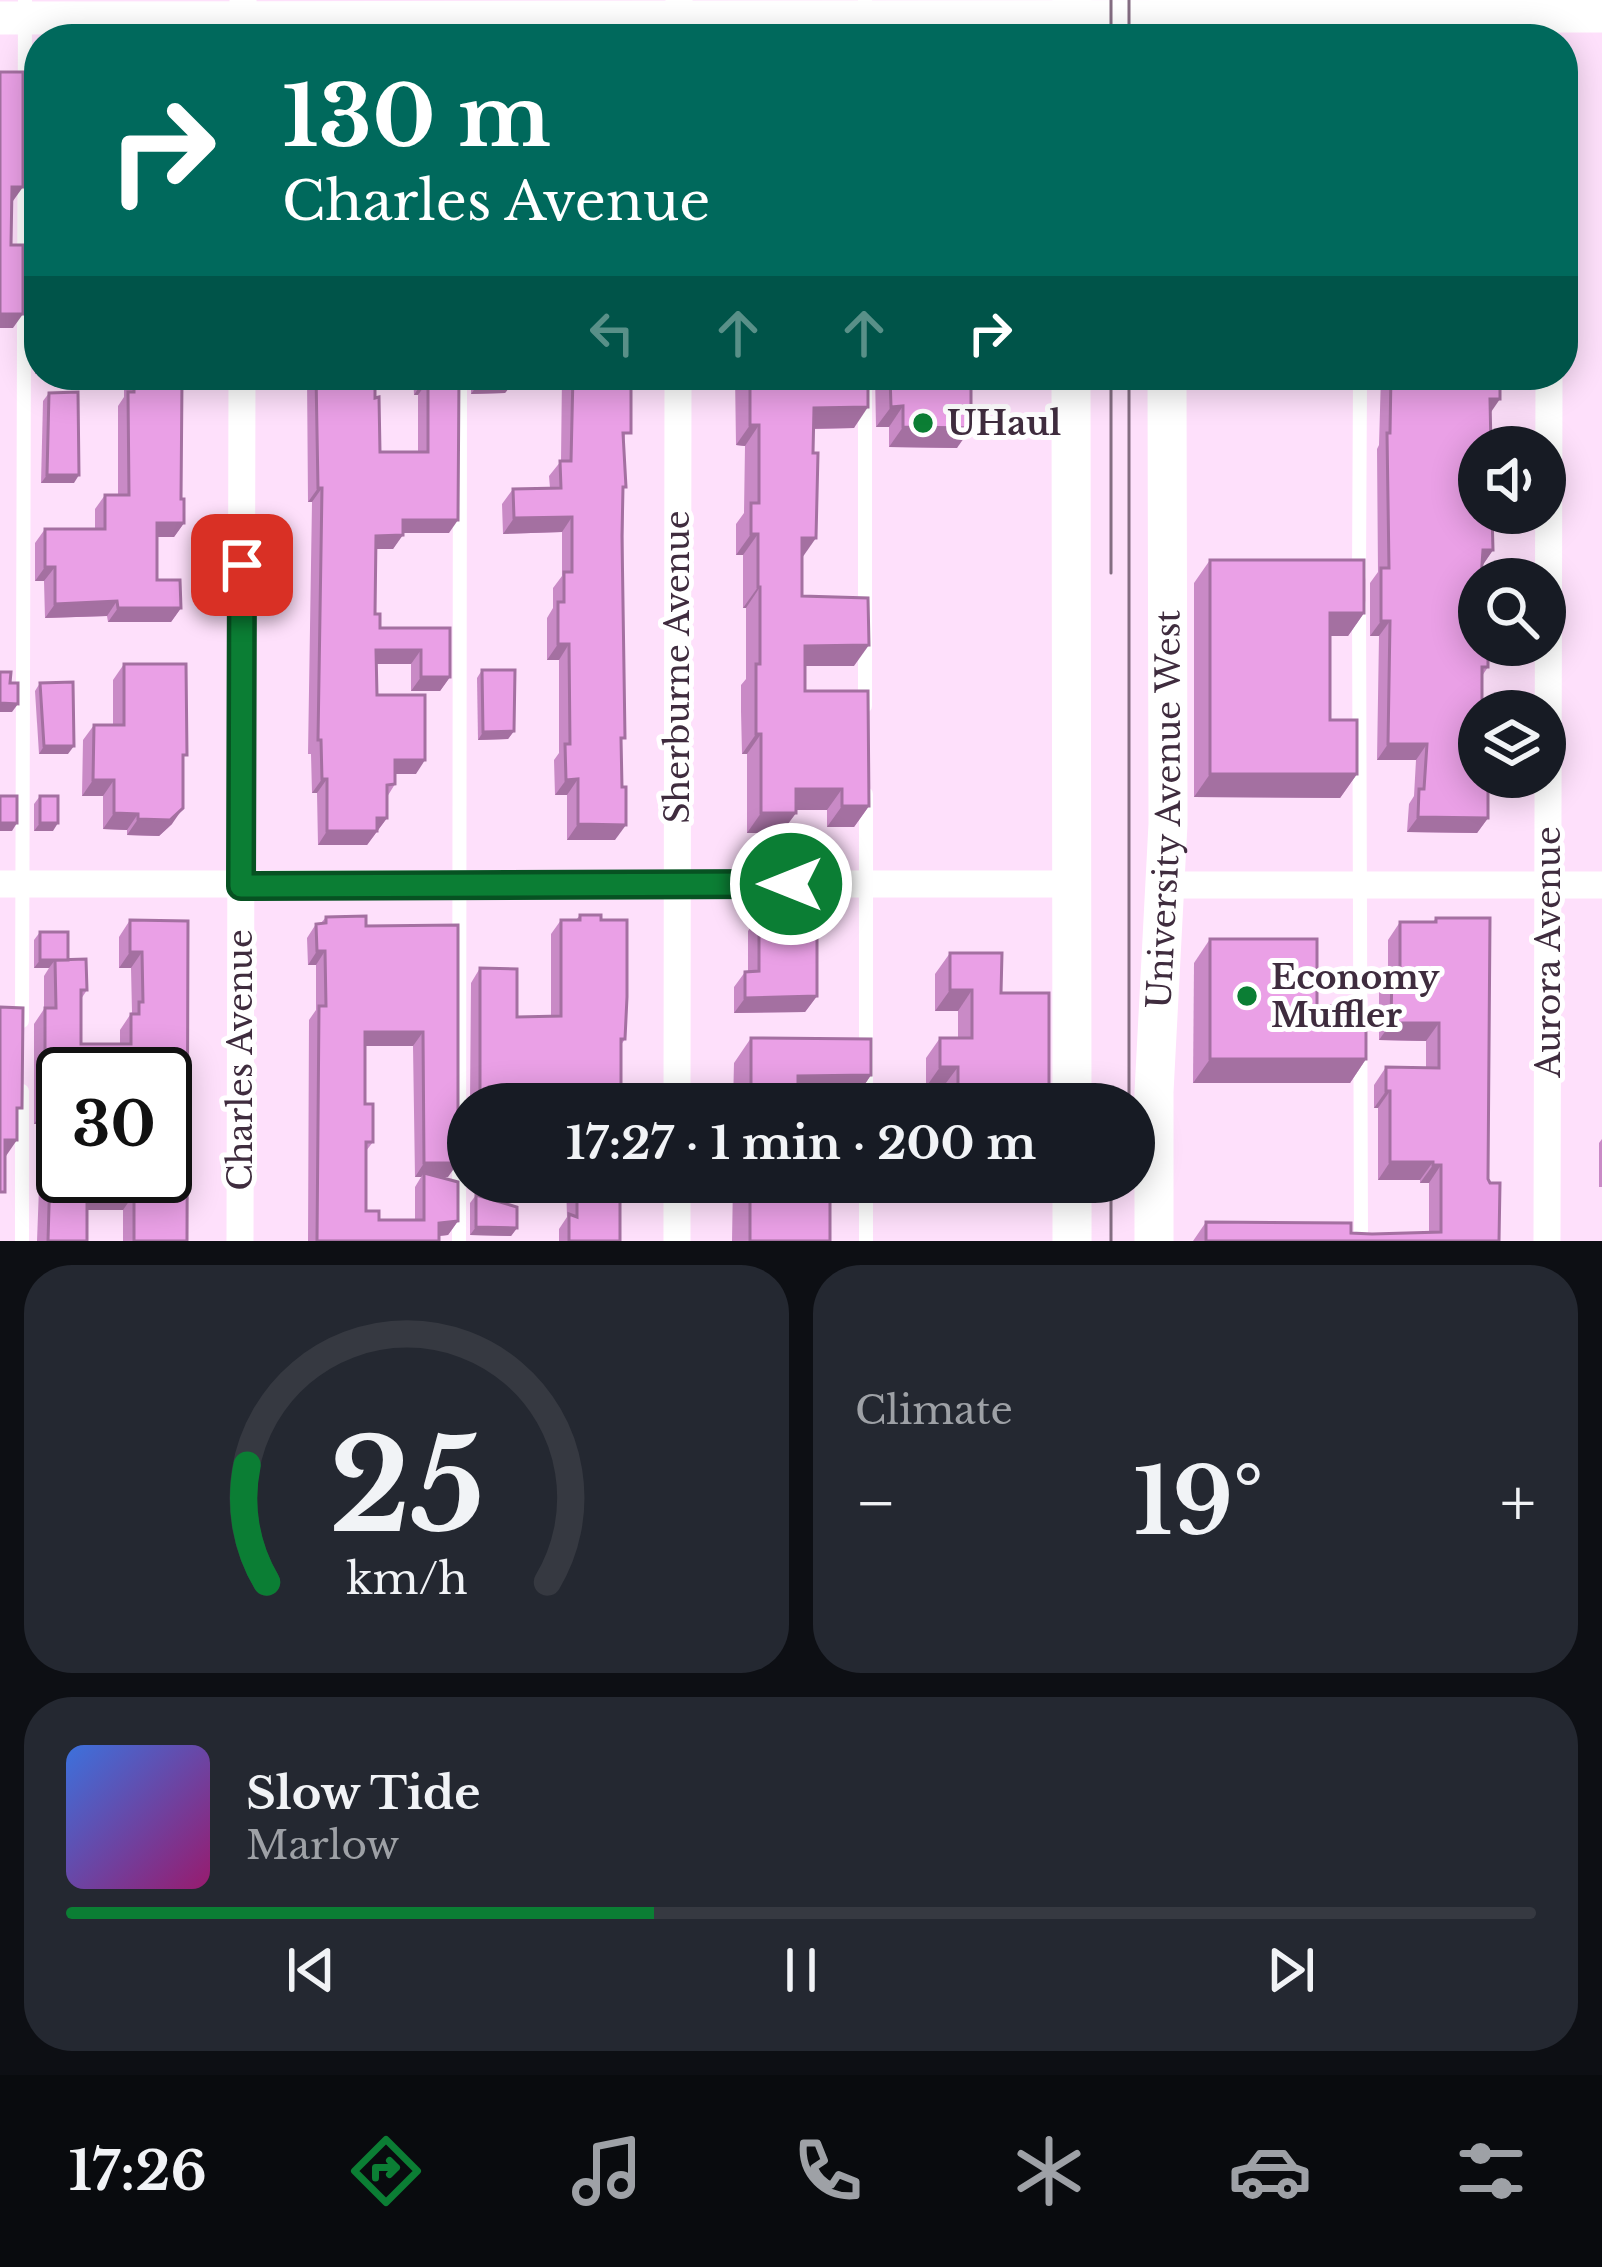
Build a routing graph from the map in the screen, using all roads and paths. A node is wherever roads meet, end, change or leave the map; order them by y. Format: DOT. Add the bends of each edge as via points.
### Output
graph roads {
  1 [pos="17,12"];
  2 [pos="1602,16"];
  3 [pos="460,18"];
  4 [pos="679,18"];
  5 [pos="865,18"];
  6 [pos="1169,18"];
  7 [pos="1361,18"];
  8 [pos="1549,18"];
  9 [pos="243,19"];
  10 [pos="1072,19"];
  11 [pos="242,390"];
  12 [pos="460,390"];
  13 [pos="678,390"];
  14 [pos="865,390"];
  15 [pos="1071,390"];
  16 [pos="1167,390"];
  17 [pos="1360,390"];
  18 [pos="1549,390"];
  19 [pos="866,731"];
  20 [pos="866,778"];
  21 [pos="11,884"];
  22 [pos="676,884"];
  23 [pos="866,884"];
  24 [pos="1072,884"];
  25 [pos="1359,884"];
  26 [pos="1166,885"];
  27 [pos="1548,885"];
  28 [pos="1602,885"];
  29 [pos="241,886"];
  30 [pos="459,886"];
  31 [pos="22,1036"];
  32 [pos="22,1082"];
  33 [pos="676,1083"];
  34 [pos="866,1083"];
  35 [pos="1072,1083"];
  36 [pos="677,1203"];
  37 [pos="866,1203"];
  38 [pos="1072,1203"];
  39 [pos="22,1241"];
  40 [pos="240,1241"];
  41 [pos="459,1241"];
  42 [pos="677,1241"];
  43 [pos="866,1241"];
  44 [pos="1072,1241"];
  45 [pos="1154,1241"];
  46 [pos="1360,1241"];
  47 [pos="1547,1241"];
  1 -- 9 [label="street"];
  1 -- 21 [label="lane"];
  2 -- 8 [label="street"];
  3 -- 4 [label="street"];
  3 -- 9 [label="street"];
  4 -- 5 [label="street"];
  5 -- 10 [label="street"];
  6 -- 7 [label="street"];
  6 -- 10 [label="street"];
  7 -- 8 [label="street"];
  11 -- 29 [label="street, Charles Avenue"];
  12 -- 30 [label="lane"];
  13 -- 22 [label="street, Sherburne Avenue"];
  14 -- 19 [label="lane"];
  15 -- 24 [label="main road"];
  16 -- 26 [label="main road, University Avenue West"];
  17 -- 25 [label="lane"];
  18 -- 27 [label="street, Aurora Avenue"];
  20 -- 23 [label="lane"];
  21 -- 29 [label="street"];
  21 -- 31 [label="lane"];
  22 -- 23 [label="street"];
  22 -- 30 [label="street"];
  22 -- 33 [label="street, Sherburne Avenue"];
  23 -- 24 [label="street"];
  23 -- 34 [label="lane"];
  24 -- 35 [label="main road"];
  25 -- 26 [label="street"];
  25 -- 27 [label="street"];
  25 -- 46 [label="lane"];
  26 -- 45 [label="main road, University Avenue West"];
  27 -- 28 [label="street"];
  27 -- 47 [label="street, Aurora Avenue"];
  29 -- 30 [label="street"];
  29 -- 40 [label="street, Charles Avenue"];
  30 -- 41 [label="lane"];
  32 -- 39 [label="lane"];
  36 -- 42 [label="street"];
  37 -- 43 [label="lane"];
  38 -- 44 [label="main road"];
}
